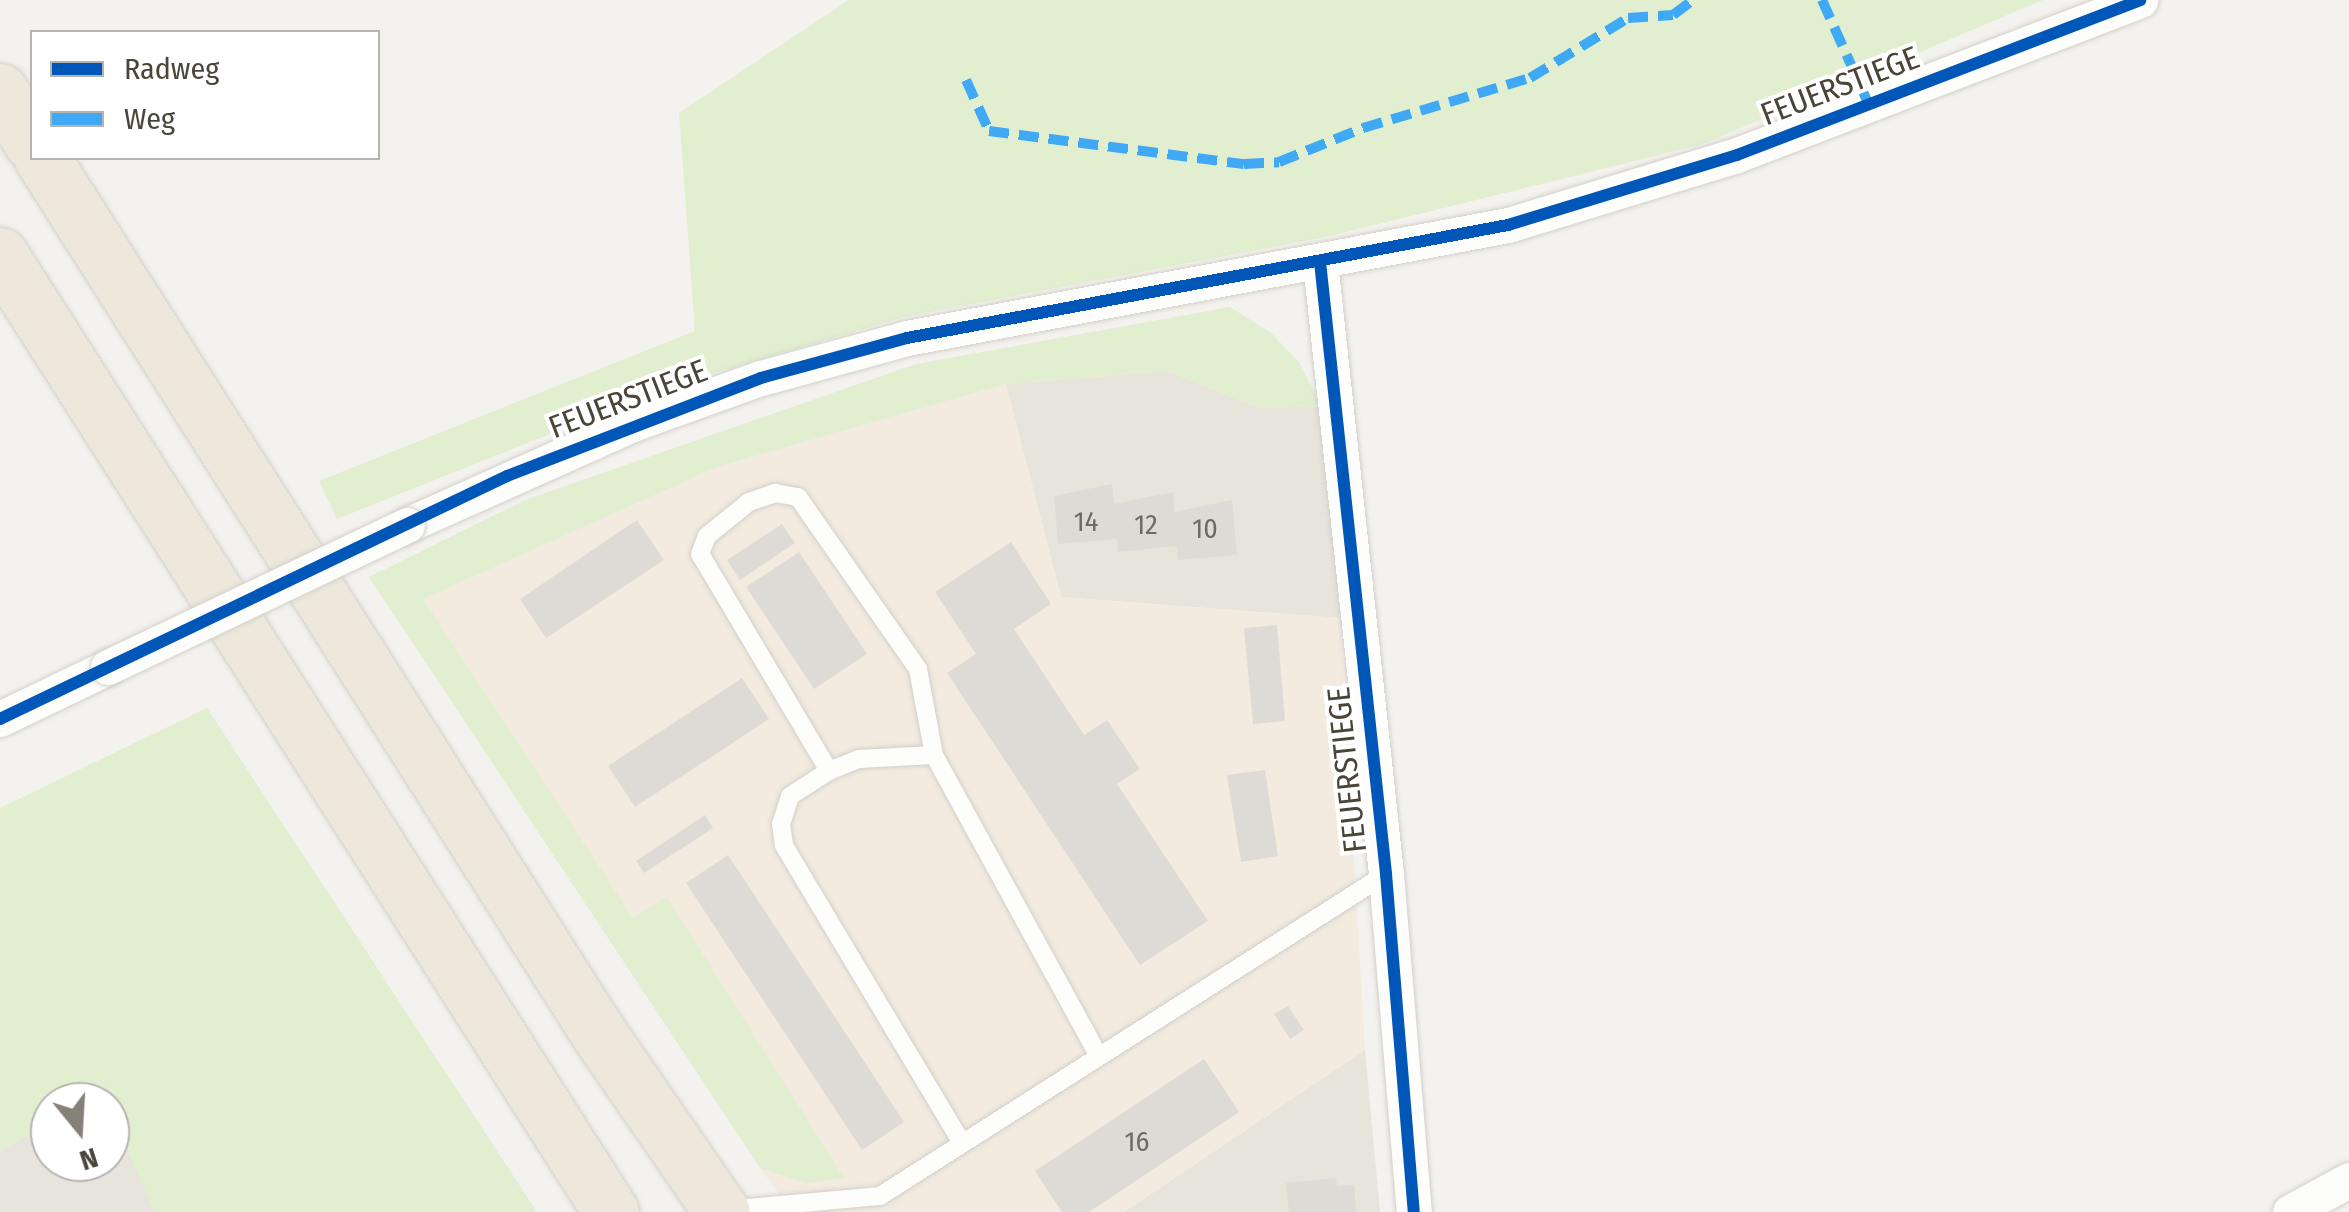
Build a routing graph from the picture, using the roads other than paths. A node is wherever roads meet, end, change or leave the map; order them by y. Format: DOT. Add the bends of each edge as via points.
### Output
graph roads {
  1 [pos="2140,0"];
  2 [pos="0,90"];
  3 [pos="30,139"];
  4 [pos="43,160"];
  5 [pos="0,255"];
  6 [pos="1320,262"];
  7 [pos="0,719"];
  8 [pos="934,755"];
  9 [pos="830,771"];
  10 [pos="1386,874"];
  11 [pos="1099,1056"];
  12 [pos="962,1143"];
  13 [pos="2349,1180"];
  14 [pos="878,1204"];
  15 [pos="721,1211"];
  16 [pos="611,1212"];
  17 [pos="1414,1212"];
  18 [pos="2290,1212"];
  1 -- 6 [label="street, FEUERSTIEGE" via="1738,155 1508,225"];
  2 -- 3 [label="highway"];
  4 -- 15 [label="highway" via="599,1034"];
  5 -- 16 [label="highway"];
  6 -- 7 [label="street, FEUERSTIEGE, bridge" via="924,335 761,378 636,422 406,525"];
  6 -- 10 [label="street, FEUERSTIEGE"];
  8 -- 9 [label="lane" via="859,758"];
  8 -- 9 [label="lane" via="918,669 798,497 775,493 749,502 707,536 700,554"];
  8 -- 11 [label="lane"];
  9 -- 12 [label="lane" via="790,796 784,845"];
  10 -- 11 [label="lane"];
  10 -- 17 [label="street, FEUERSTIEGE"];
  11 -- 12 [label="lane"];
  12 -- 14 [label="lane"];
  13 -- 18 [label="street"];
  14 -- 15 [label="lane"];
}
